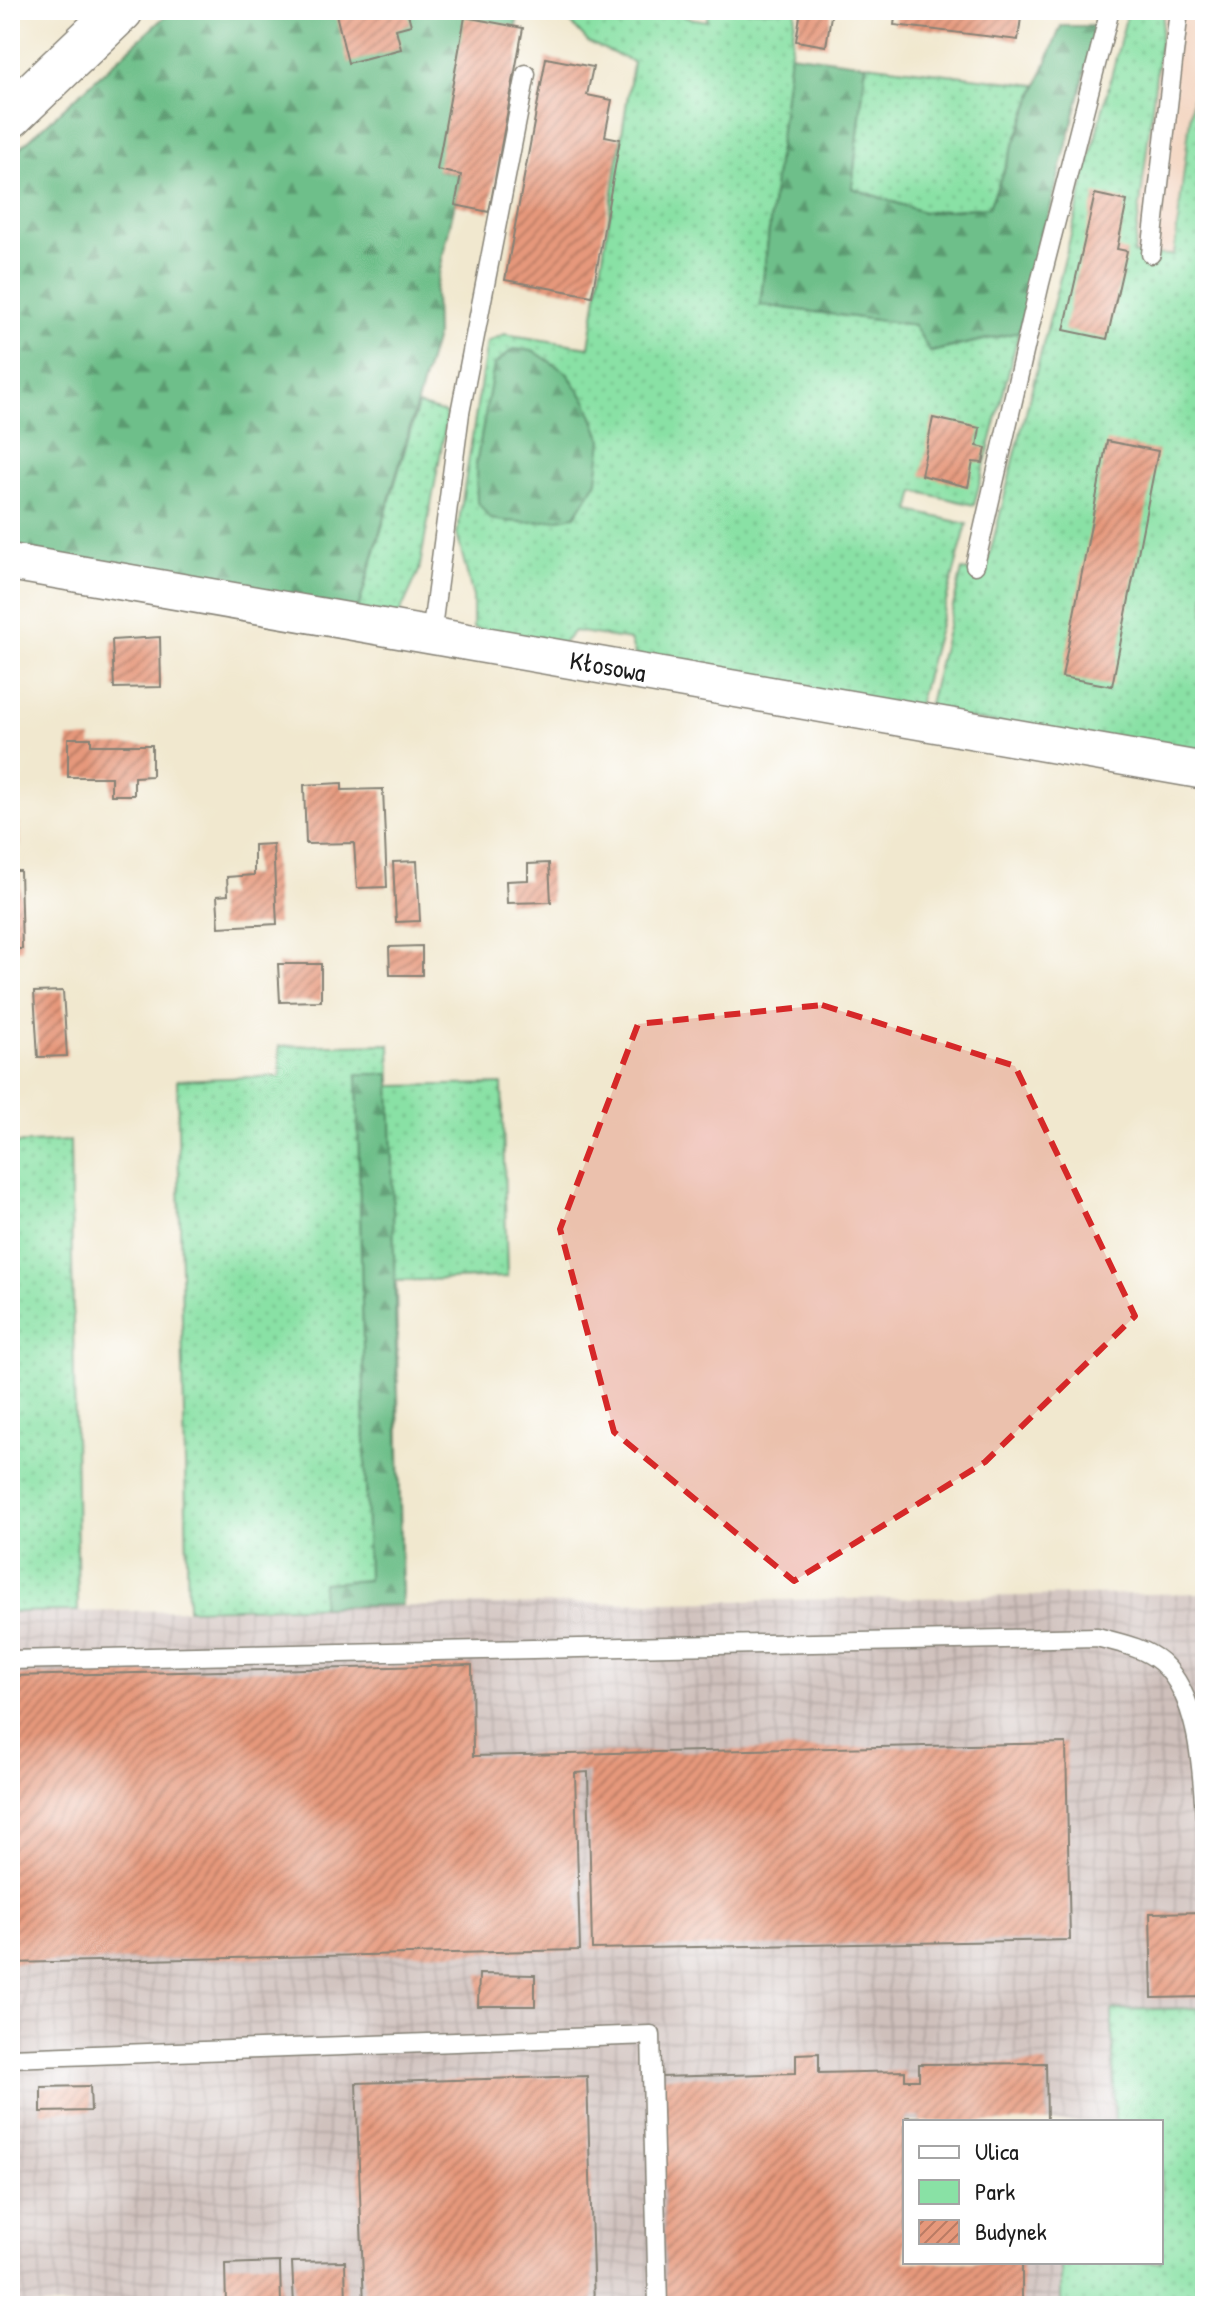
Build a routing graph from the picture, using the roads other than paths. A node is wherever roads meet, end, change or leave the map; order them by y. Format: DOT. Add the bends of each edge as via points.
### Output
graph roads {
  1 [pos="121,10"];
  2 [pos="1110,10"];
  3 [pos="1179,10"];
  4 [pos="526,74"];
  5 [pos="10,116"];
  6 [pos="1151,254"];
  7 [pos="10,562"];
  8 [pos="975,565"];
  9 [pos="431,636"];
  10 [pos="1205,771"];
  11 [pos="10,1660"];
  12 [pos="1205,1816"];
  13 [pos="10,2058"];
  14 [pos="658,2306"];
  1 -- 5 [label="street"];
  2 -- 8 [label="lane"];
  3 -- 6 [label="lane"];
  4 -- 9 [label="lane" via="460,413"];
  7 -- 9 [label="street, Kłosowa"];
  9 -- 10 [label="street, Kłosowa"];
  11 -- 12 [label="lane" via="1097,1637 1136,1647 1161,1663 1178,1687 1201,1757"];
  13 -- 14 [label="lane" via="651,2035"];
}
